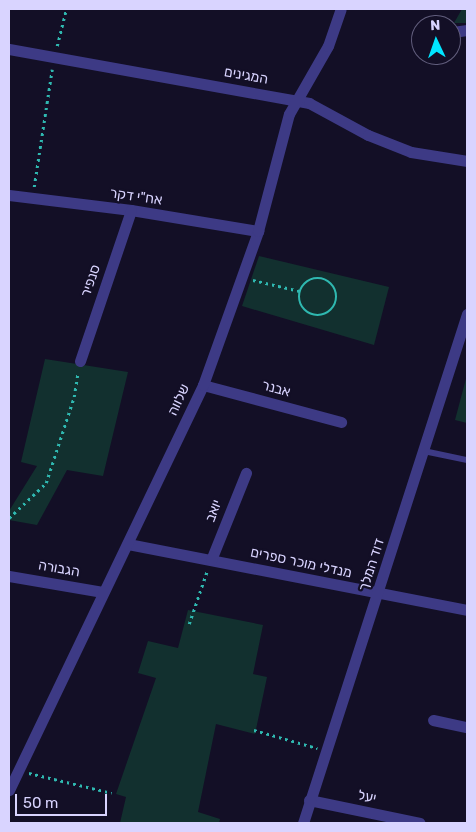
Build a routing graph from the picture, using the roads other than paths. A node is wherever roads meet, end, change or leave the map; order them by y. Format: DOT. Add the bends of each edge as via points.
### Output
graph roads {
  1 [pos="341,9"];
  2 [pos="9,49"];
  3 [pos="296,100"];
  4 [pos="467,161"];
  5 [pos="9,195"];
  6 [pos="131,210"];
  7 [pos="258,231"];
  8 [pos="467,314"];
  9 [pos="80,361"];
  10 [pos="202,385"];
  11 [pos="341,422"];
  12 [pos="424,450"];
  13 [pos="467,460"];
  14 [pos="246,472"];
  15 [pos="128,544"];
  16 [pos="211,560"];
  17 [pos="9,576"];
  18 [pos="103,592"];
  19 [pos="379,595"];
  20 [pos="467,610"];
  21 [pos="433,720"];
  22 [pos="467,727"];
  23 [pos="9,790"];
  24 [pos="309,800"];
  25 [pos="303,823"];
  26 [pos="420,823"];
  1 -- 3 [label="street, שלווה" via="328,46"];
  2 -- 3 [label="street, המגינים"];
  3 -- 4 [label="street, המגינים" via="309,103 368,135 411,152"];
  3 -- 7 [label="street, שלווה" via="287,122"];
  5 -- 6 [label="street, אח\"י דקר"];
  6 -- 7 [label="street, אח\"י דקר"];
  6 -- 9 [label="street, סנפיר"];
  7 -- 10 [label="street, שלווה"];
  8 -- 12 [label="street, דוד המלך"];
  10 -- 11 [label="street, אבנר"];
  10 -- 15 [label="street, שלווה"];
  12 -- 13 [label="lane"];
  12 -- 19 [label="street, דוד המלך"];
  14 -- 16 [label="street, יואב"];
  15 -- 16 [label="street, מנדלי מוכר ספרים"];
  15 -- 18 [label="street, שלווה"];
  16 -- 19 [label="street, מנדלי מוכר ספרים"];
  17 -- 18 [label="street, הגבורה"];
  18 -- 23 [label="street, שלווה"];
  19 -- 20 [label="street, מנדלי מוכר ספרים"];
  19 -- 24 [label="street, דוד המלך"];
  21 -- 22 [label="street"];
  24 -- 25 [label="street, דוד המלך"];
  24 -- 26 [label="street, יעל"];
}
